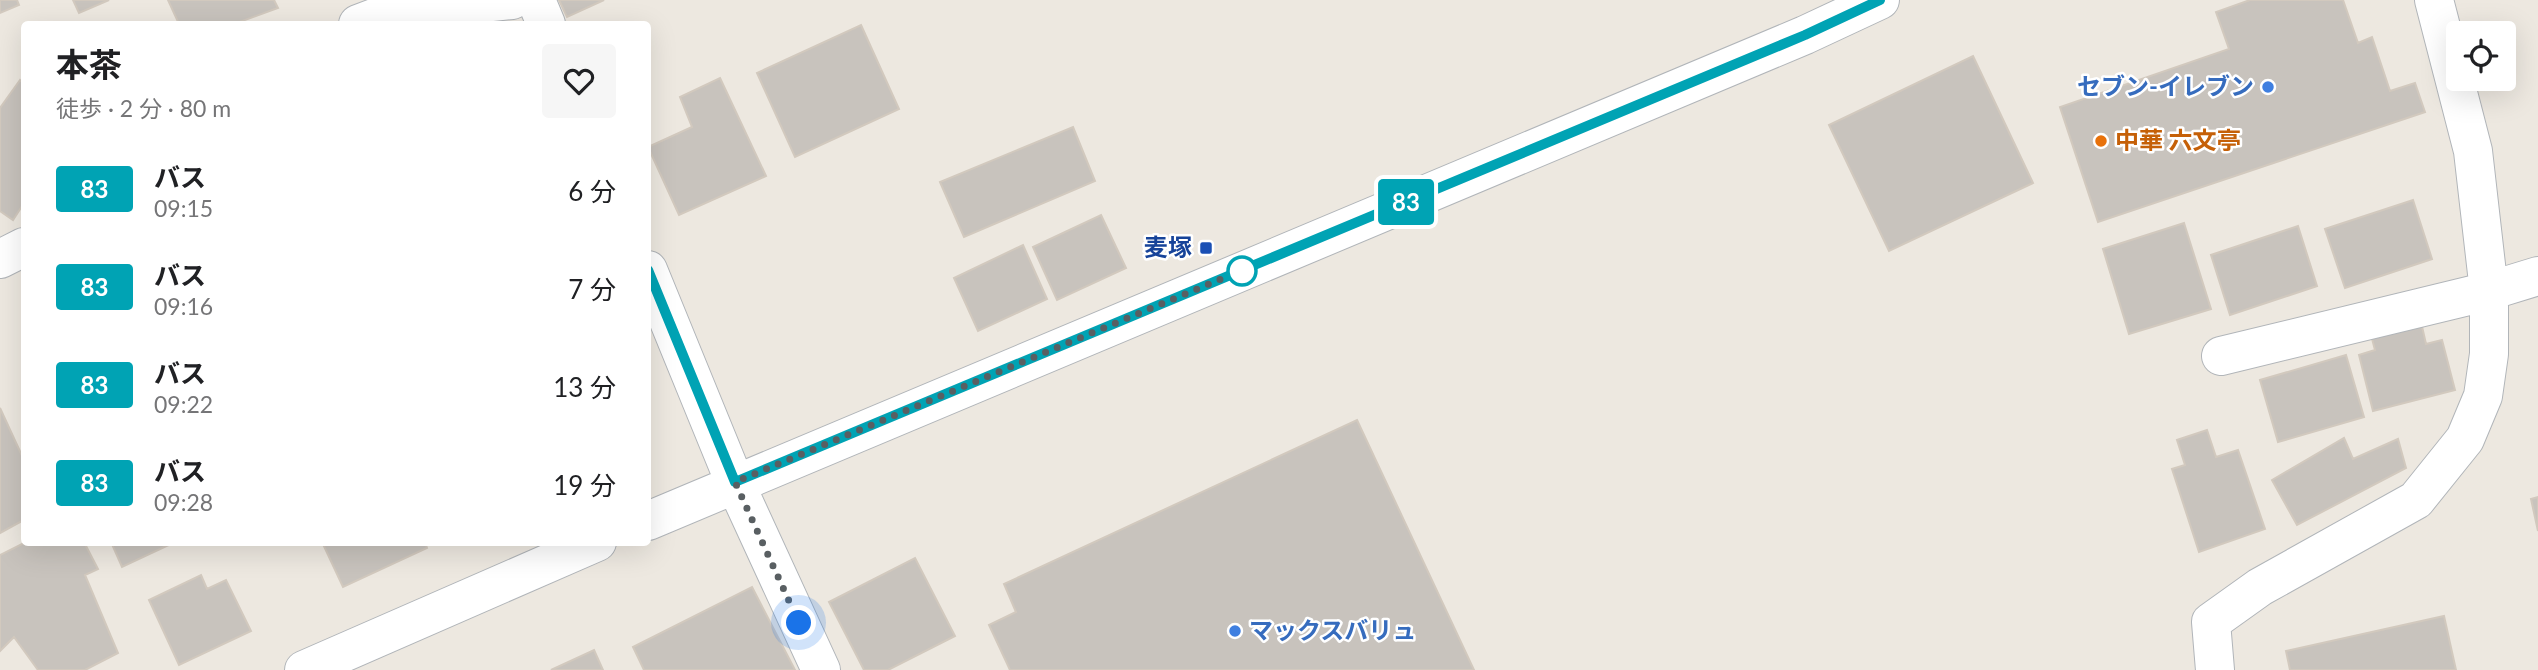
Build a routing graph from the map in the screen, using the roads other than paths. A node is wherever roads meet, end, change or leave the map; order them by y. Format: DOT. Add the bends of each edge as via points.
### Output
graph roads {
  1 [pos="512,0"];
  2 [pos="536,0"];
  3 [pos="1880,0"];
  4 [pos="2434,0"];
  5 [pos="366,21"];
  6 [pos="545,21"];
  7 [pos="21,248"];
  8 [pos="0,259"];
  9 [pos="2538,276"];
  10 [pos="651,277"];
  11 [pos="2489,291"];
  12 [pos="2221,356"];
  13 [pos="735,482"];
  14 [pos="651,520"];
  15 [pos="588,546"];
  16 [pos="304,670"];
  17 [pos="821,670"];
  18 [pos="2215,670"];
  1 -- 5 [label="street" via="387,13"];
  2 -- 6 [label="street"];
  3 -- 13 [label="street"];
  4 -- 11 [label="street" via="2473,151"];
  7 -- 8 [label="street"];
  9 -- 11 [label="street"];
  10 -- 13 [label="street"];
  11 -- 12 [label="street"];
  11 -- 18 [label="street" via="2489,354 2483,396 2465,439 2416,500 2260,587 2211,622"];
  13 -- 14 [label="street"];
  13 -- 17 [label="street"];
  15 -- 16 [label="street"];
}
